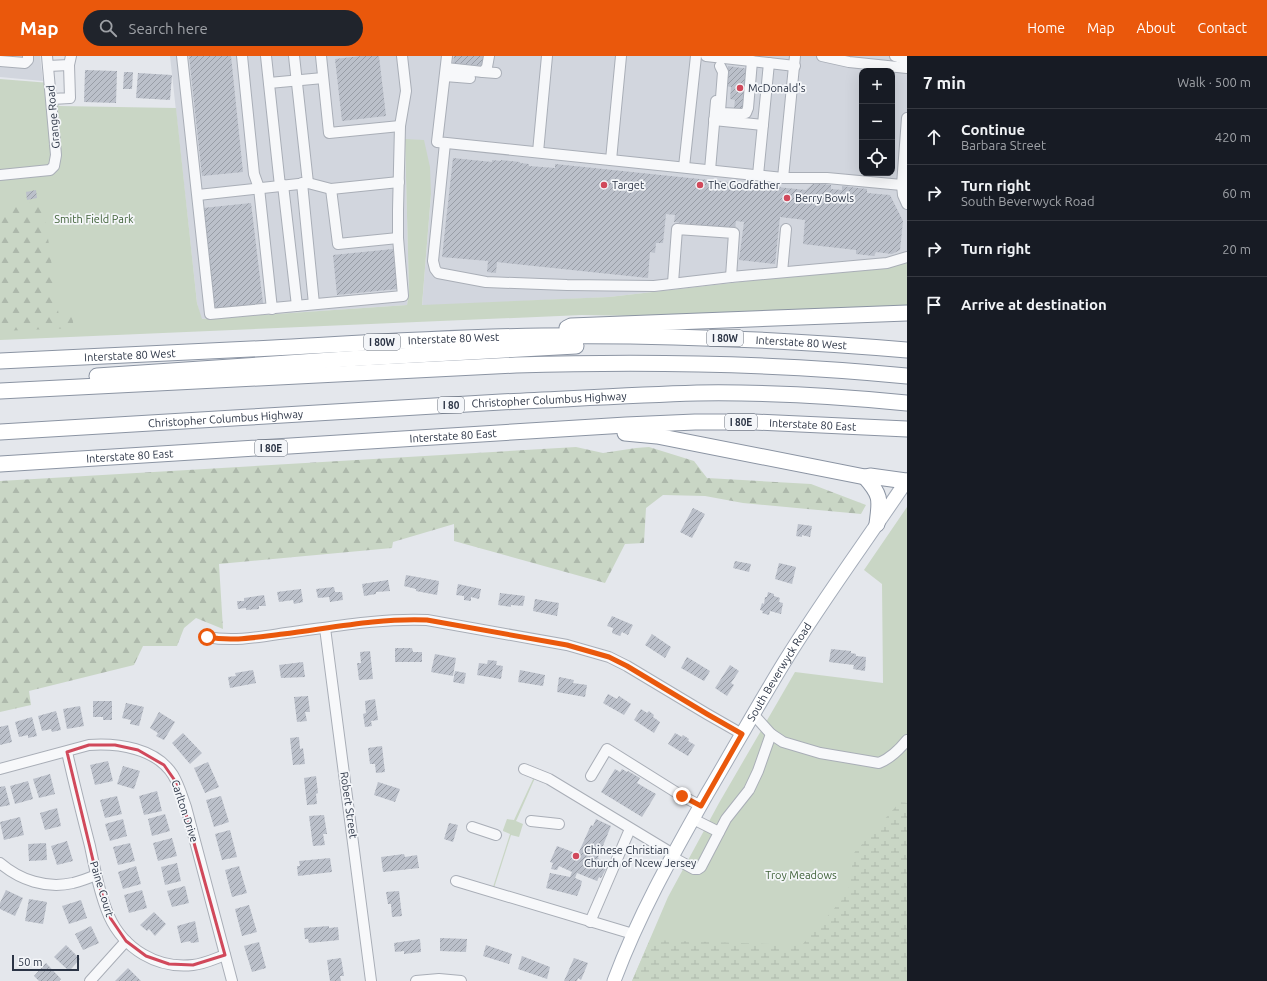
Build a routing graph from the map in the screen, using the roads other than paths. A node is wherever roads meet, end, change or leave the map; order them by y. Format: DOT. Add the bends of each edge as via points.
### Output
graph roads {
  1 [pos="28,56"];
  2 [pos="182,56"];
  3 [pos="242,56"];
  4 [pos="266,56"];
  5 [pos="294,56"];
  6 [pos="321,56"];
  7 [pos="402,56"];
  8 [pos="447,56"];
  9 [pos="489,56"];
  10 [pos="547,56"];
  11 [pos="621,56"];
  12 [pos="696,56"];
  13 [pos="706,56"];
  14 [pos="822,56"];
  15 [pos="895,56"];
  16 [pos="70,60"];
  17 [pos="907,60"];
  18 [pos="0,61"];
  19 [pos="48,61"];
  20 [pos="752,61"];
  21 [pos="795,61"];
  22 [pos="720,62"];
  23 [pos="769,63"];
  24 [pos="907,68"];
  25 [pos="445,72"];
  26 [pos="483,72"];
  27 [pos="496,73"];
  28 [pos="323,78"];
  29 [pos="470,78"];
  30 [pos="297,80"];
  31 [pos="269,83"];
  32 [pos="52,99"];
  33 [pos="907,118"];
  34 [pos="714,120"];
  35 [pos="763,125"];
  36 [pos="400,126"];
  37 [pos="445,143"];
  38 [pos="905,150"];
  39 [pos="538,152"];
  40 [pos="611,160"];
  41 [pos="684,167"];
  42 [pos="710,170"];
  43 [pos="0,175"];
  44 [pos="758,175"];
  45 [pos="783,178"];
  46 [pos="399,182"];
  47 [pos="305,183"];
  48 [pos="902,185"];
  49 [pos="282,186"];
  50 [pos="259,188"];
  51 [pos="331,189"];
  52 [pos="198,195"];
  53 [pos="907,204"];
  54 [pos="786,229"];
  55 [pos="398,238"];
  56 [pos="907,258"];
  57 [pos="782,272"];
  58 [pos="731,277"];
  59 [pos="673,283"];
  60 [pos="314,304"];
  61 [pos="297,306"];
  62 [pos="272,308"];
  63 [pos="907,313"];
  64 [pos="542,336"];
  65 [pos="907,350"];
  66 [pos="0,361"];
  67 [pos="907,376"];
  68 [pos="58,388"];
  69 [pos="0,391"];
  70 [pos="907,403"];
  71 [pos="580,429"];
  72 [pos="907,429"];
  73 [pos="0,432"];
  74 [pos="0,464"];
  75 [pos="865,477"];
  76 [pos="907,480"];
  77 [pos="877,524"];
  78 [pos="325,628"];
  79 [pos="207,637"];
  80 [pos="754,715"];
  81 [pos="742,734"];
  82 [pos="770,734"];
  83 [pos="907,740"];
  84 [pos="67,752"];
  85 [pos="0,769"];
  86 [pos="524,769"];
  87 [pos="591,776"];
  88 [pos="701,806"];
  89 [pos="693,819"];
  90 [pos="531,821"];
  91 [pos="559,824"];
  92 [pos="472,827"];
  93 [pos="630,829"];
  94 [pos="719,832"];
  95 [pos="496,835"];
  96 [pos="673,856"];
  97 [pos="0,863"];
  98 [pos="96,875"];
  99 [pos="456,880"];
  100 [pos="590,922"];
  101 [pos="633,934"];
  102 [pos="126,941"];
  103 [pos="225,955"];
  104 [pos="90,981"];
  105 [pos="232,981"];
  106 [pos="371,981"];
  107 [pos="416,981"];
  108 [pos="461,981"];
  109 [pos="614,981"];
  1 -- 18 [label="street" via="25,63"];
  2 -- 52 [label="street"];
  3 -- 50 [label="street" via="254,174"];
  4 -- 31 [label="street"];
  5 -- 30 [label="street"];
  6 -- 28 [label="street"];
  7 -- 36 [label="street" via="406,91"];
  8 -- 25 [label="street"];
  9 -- 26 [label="street" via="487,68"];
  10 -- 39 [label="street"];
  11 -- 40 [label="street"];
  12 -- 41 [label="street"];
  13 -- 22 [label="street"];
  14 -- 24 [label="street" via="849,62"];
  15 -- 17 [label="street"];
  16 -- 19 [label="street"];
  16 -- 32 [label="street" via="70,98"];
  19 -- 32 [label="street, Grange Road"];
  20 -- 22 [label="street"];
  20 -- 22 [label="street" via="748,108 746,113 742,114 720,111 723,72"];
  20 -- 23 [label="street"];
  21 -- 23 [label="street"];
  21 -- 45 [label="street"];
  22 -- 34 [label="street"];
  23 -- 35 [label="street"];
  25 -- 26 [label="street"];
  25 -- 29 [label="street"];
  25 -- 37 [label="street" via="437,142"];
  26 -- 27 [label="street"];
  28 -- 30 [label="street"];
  28 -- 36 [label="street" via="329,133"];
  30 -- 31 [label="street"];
  30 -- 47 [label="street"];
  31 -- 49 [label="street"];
  32 -- 43 [label="street, Grange Road" via="56,161 54,166 50,170"];
  33 -- 38 [label="street"];
  34 -- 35 [label="street"];
  34 -- 42 [label="street"];
  35 -- 44 [label="street"];
  36 -- 46 [label="street"];
  37 -- 39 [label="street"];
  37 -- 59 [label="street" via="433,261 438,273 486,282 654,286"];
  38 -- 48 [label="street"];
  39 -- 40 [label="street"];
  40 -- 41 [label="street"];
  41 -- 42 [label="street"];
  42 -- 44 [label="street"];
  44 -- 45 [label="street"];
  45 -- 48 [label="street" via="826,178"];
  46 -- 51 [label="street"];
  46 -- 55 [label="street"];
  47 -- 49 [label="street"];
  47 -- 51 [label="street"];
  47 -- 60 [label="street"];
  48 -- 53 [label="street" via="902,195"];
  49 -- 50 [label="street"];
  49 -- 61 [label="street"];
  50 -- 52 [label="street"];
  50 -- 62 [label="street"];
  51 -- 55 [label="street" via="338,244"];
  52 -- 62 [label="street" via="210,314"];
  54 -- 57 [label="street"];
  55 -- 60 [label="street" via="403,296"];
  56 -- 57 [label="street" via="887,263"];
  57 -- 58 [label="street"];
  58 -- 59 [label="street"];
  58 -- 59 [label="street" via="734,233 677,229"];
  60 -- 61 [label="street"];
  61 -- 62 [label="street"];
  63 -- 64 [label="highway" via="571,326"];
  64 -- 65 [label="highway, Interstate 80 West / I 80W" via="818,342"];
  64 -- 66 [label="highway, Interstate 80 West / I 80W" via="428,339"];
  65 -- 68 [label="highway" via="743,345 556,346 88,376"];
  67 -- 68 [label="highway" via="744,365 594,363"];
  68 -- 69 [label="highway"];
  70 -- 73 [label="highway, Christopher Columbus Highway / I 80" via="822,396 691,393 382,408"];
  71 -- 72 [label="highway, Interstate 80 East / I 80E" via="688,422 754,422"];
  71 -- 74 [label="highway, Interstate 80 East / I 80E"];
  71 -- 75 [label="highway" via="657,436"];
  75 -- 76 [label="highway"];
  75 -- 77 [label="highway" via="879,494"];
  76 -- 77 [label="main road, South Beverwyck Road"];
  77 -- 80 [label="main road, South Beverwyck Road" via="806,629"];
  78 -- 79 [label="street" via="223,640"];
  78 -- 81 [label="street" via="388,620 427,620 591,651 627,666"];
  78 -- 106 [label="street, Robert Street"];
  80 -- 81 [label="main road, South Beverwyck Road"];
  80 -- 82 [label="street"];
  81 -- 88 [label="main road, South Beverwyck Road"];
  82 -- 83 [label="street" via="783,742 820,753 879,763 888,759"];
  82 -- 94 [label="street" via="749,790"];
  84 -- 85 [label="street, Carlton Drive"];
  84 -- 98 [label="street, Paine Court"];
  84 -- 103 [label="street, Carlton Drive" via="89,745 126,746 154,757 172,774 186,807"];
  86 -- 93 [label="street" via="550,779"];
  87 -- 88 [label="street" via="607,749"];
  88 -- 89 [label="main road, South Beverwyck Road"];
  89 -- 94 [label="street"];
  89 -- 96 [label="main road, South Beverwyck Road"];
  90 -- 91 [label="street"];
  92 -- 95 [label="street"];
  93 -- 96 [label="street"];
  93 -- 100 [label="street"];
  94 -- 96 [label="street" via="698,869"];
  96 -- 101 [label="main road, South Beverwyck Road"];
  97 -- 98 [label="street" via="20,877 47,884 73,883"];
  98 -- 102 [label="street, Paine Court" via="109,916"];
  99 -- 100 [label="street"];
  100 -- 101 [label="street"];
  101 -- 109 [label="main road, South Beverwyck Road"];
  102 -- 103 [label="street, Paine Court" via="146,956 169,964 193,965"];
  102 -- 104 [label="street"];
  103 -- 105 [label="street, Carlton Drive"];
  107 -- 108 [label="street"];
}
